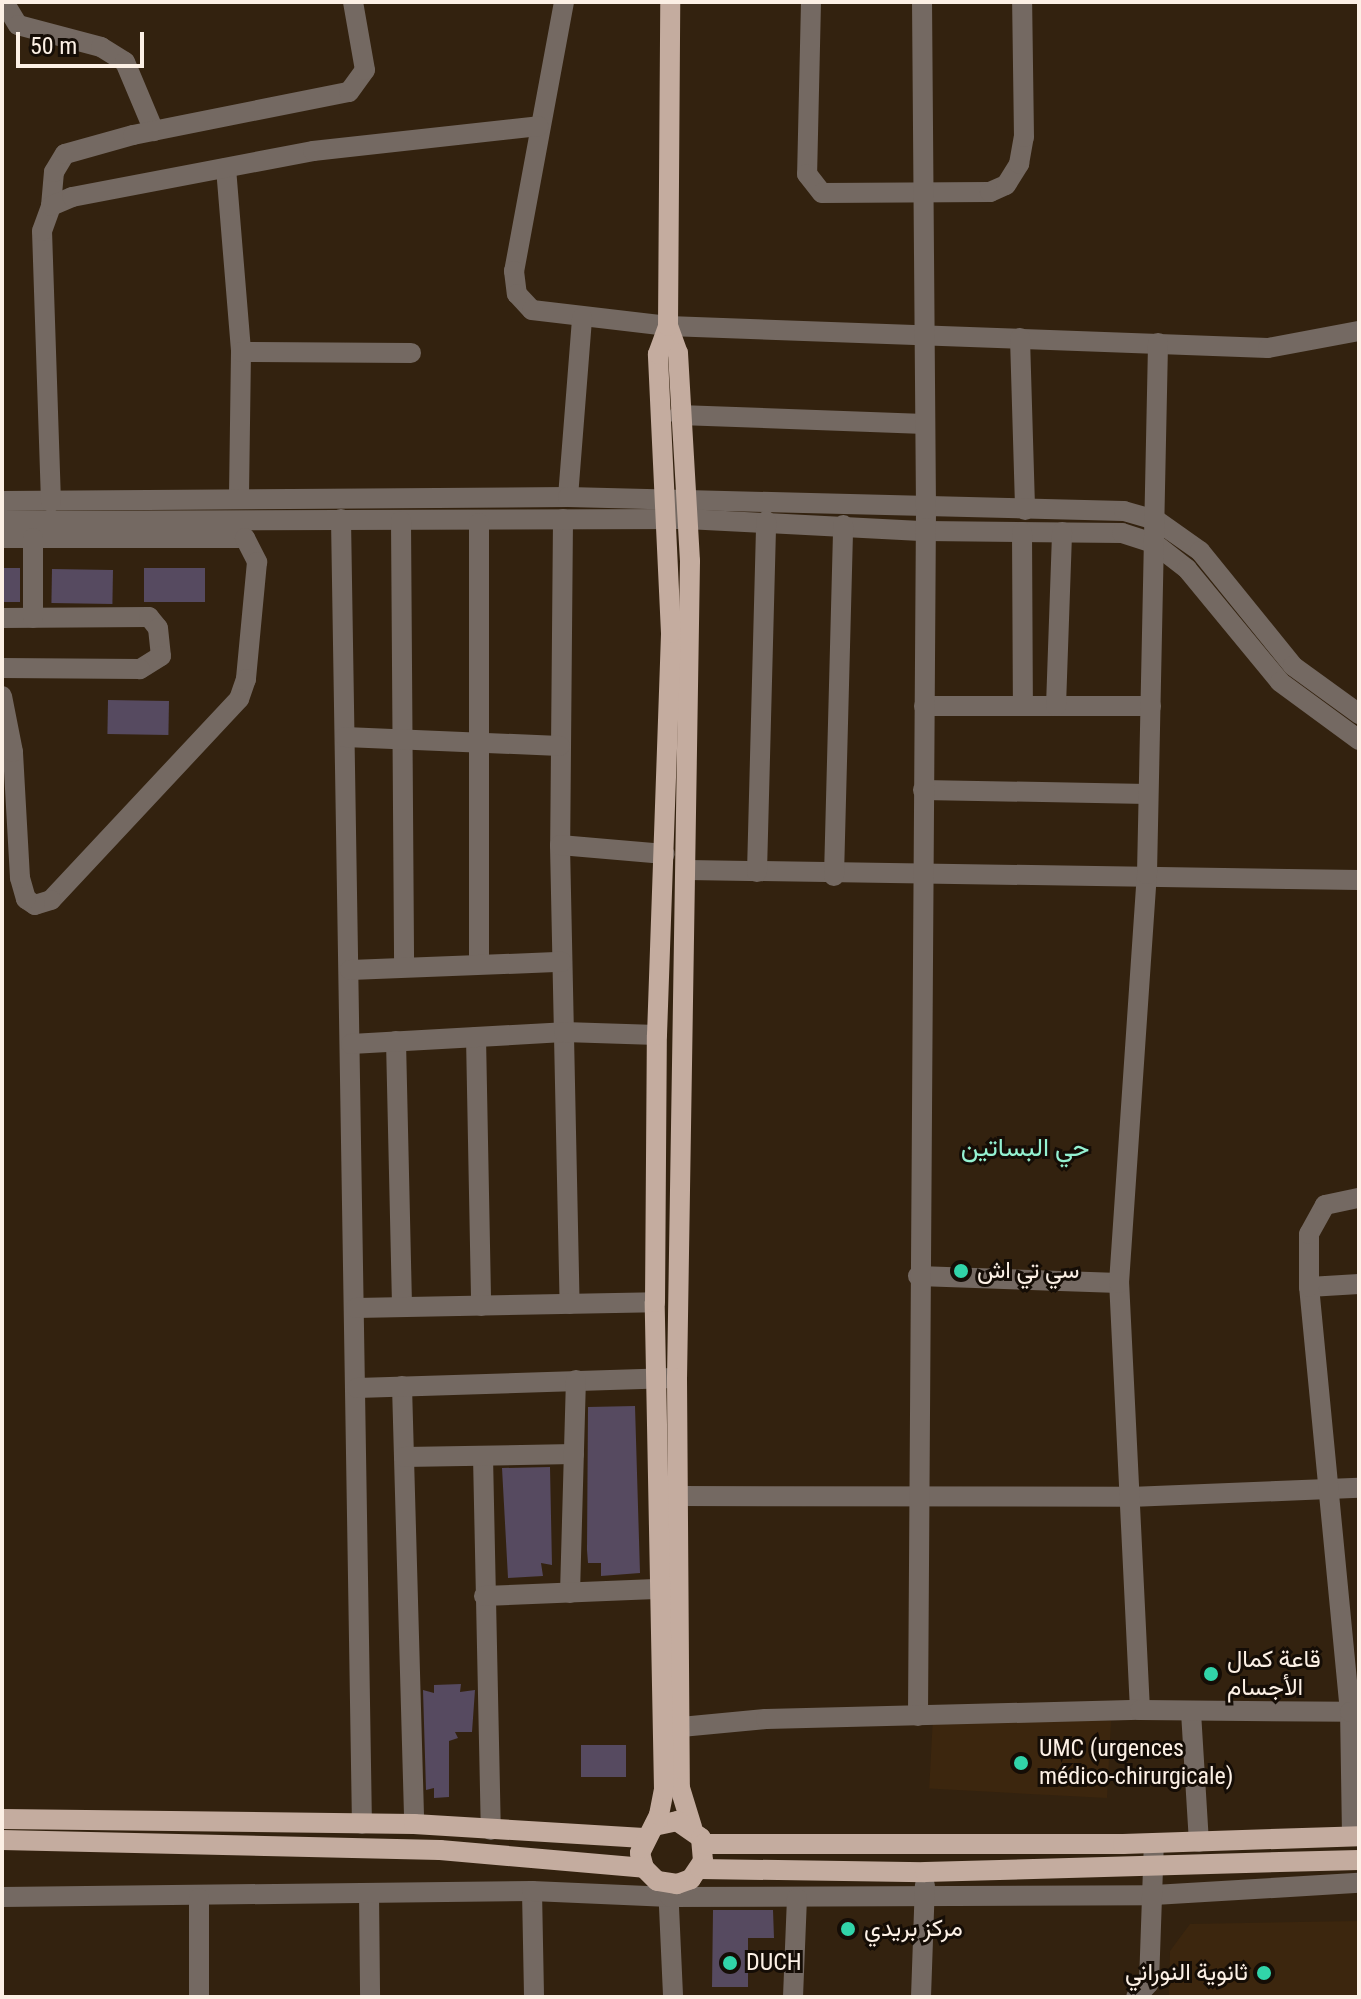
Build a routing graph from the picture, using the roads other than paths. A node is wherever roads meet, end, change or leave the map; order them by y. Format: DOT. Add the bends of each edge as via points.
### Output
graph roads {
  1 [pos="4,2"];
  2 [pos="353,2"];
  3 [pos="564,2"];
  4 [pos="670,2"];
  5 [pos="811,2"];
  6 [pos="922,2"];
  7 [pos="1022,2"];
  8 [pos="539,126"];
  9 [pos="154,131"];
  10 [pos="226,168"];
  11 [pos="924,191"];
  12 [pos="51,206"];
  13 [pos="582,318"];
  14 [pos="668,326"];
  15 [pos="1359,331"];
  16 [pos="924,334"];
  17 [pos="1020,338"];
  18 [pos="1158,343"];
  19 [pos="241,352"];
  20 [pos="411,353"];
  21 [pos="679,415"];
  22 [pos="925,424"];
  23 [pos="239,497"];
  24 [pos="568,497"];
  25 [pos="2,501"];
  26 [pos="51,502"];
  27 [pos="676,509"];
  28 [pos="926,509"];
  29 [pos="1025,510"];
  30 [pos="341,519"];
  31 [pos="563,519"];
  32 [pos="1156,520"];
  33 [pos="2,521"];
  34 [pos="401,521"];
  35 [pos="766,521"];
  36 [pos="479,523"];
  37 [pos="843,525"];
  38 [pos="926,531"];
  39 [pos="1022,532"];
  40 [pos="1062,532"];
  41 [pos="2,538"];
  42 [pos="33,538"];
  43 [pos="1155,544"];
  44 [pos="2,618"];
  45 [pos="33,618"];
  46 [pos="2,668"];
  47 [pos="2,696"];
  48 [pos="924,706"];
  49 [pos="1023,706"];
  50 [pos="1056,706"];
  51 [pos="1151,706"];
  52 [pos="1359,714"];
  53 [pos="345,737"];
  54 [pos="402,739"];
  55 [pos="1359,740"];
  56 [pos="479,745"];
  57 [pos="560,746"];
  58 [pos="7,752"];
  59 [pos="923,790"];
  60 [pos="1148,794"];
  61 [pos="560,845"];
  62 [pos="665,854"];
  63 [pos="688,870"];
  64 [pos="757,872"];
  65 [pos="1147,874"];
  66 [pos="834,876"];
  67 [pos="922,876"];
  68 [pos="1359,880"];
  69 [pos="479,962"];
  70 [pos="562,962"];
  71 [pos="404,967"];
  72 [pos="350,970"];
  73 [pos="564,1032"];
  74 [pos="657,1035"];
  75 [pos="476,1037"];
  76 [pos="396,1041"];
  77 [pos="351,1044"];
  78 [pos="1359,1198"];
  79 [pos="918,1276"];
  80 [pos="1119,1283"];
  81 [pos="1359,1284"];
  82 [pos="1309,1287"];
  83 [pos="655,1302"];
  84 [pos="570,1304"];
  85 [pos="481,1306"];
  86 [pos="402,1307"];
  87 [pos="356,1308"];
  88 [pos="667,1378"];
  89 [pos="576,1380"];
  90 [pos="402,1386"];
  91 [pos="357,1388"];
  92 [pos="574,1454"];
  93 [pos="483,1456"];
  94 [pos="404,1457"];
  95 [pos="1359,1488"];
  96 [pos="1327,1489"];
  97 [pos="679,1496"];
  98 [pos="917,1497"];
  99 [pos="1130,1497"];
  100 [pos="662,1589"];
  101 [pos="570,1593"];
  102 [pos="484,1596"];
  103 [pos="1140,1710"];
  104 [pos="1191,1712"];
  105 [pos="1355,1712"];
  106 [pos="918,1716"];
  107 [pos="681,1727"];
  108 [pos="2,1819"];
  109 [pos="362,1824"];
  110 [pos="414,1824"];
  111 [pos="197,1825"];
  112 [pos="491,1830"];
  113 [pos="649,1832"];
  114 [pos="697,1836"];
  115 [pos="1355,1836"];
  116 [pos="2,1840"];
  117 [pos="1199,1842"];
  118 [pos="195,1847"];
  119 [pos="1154,1853"];
  120 [pos="1359,1860"];
  121 [pos="1333,1861"];
  122 [pos="644,1868"];
  123 [pos="700,1869"];
  124 [pos="925,1872"];
  125 [pos="1359,1883"];
  126 [pos="1334,1884"];
  127 [pos="532,1891"];
  128 [pos="669,1891"];
  129 [pos="369,1893"];
  130 [pos="1154,1895"];
  131 [pos="924,1896"];
  132 [pos="2,1897"];
  133 [pos="199,1898"];
  134 [pos="797,1898"];
  135 [pos="1149,1992"];
  136 [pos="199,1997"];
  137 [pos="370,1997"];
  138 [pos="534,1997"];
  139 [pos="673,1997"];
  140 [pos="793,1997"];
  141 [pos="921,1997"];
  1 -- 9 [label="street" via="18,25 101,47 125,62"];
  2 -- 9 [label="street" via="365,70 349,92"];
  3 -- 8 [label="street"];
  4 -- 14 [label="main road"];
  5 -- 11 [label="street" via="807,174 813,187 822,193"];
  6 -- 11 [label="street"];
  7 -- 11 [label="street" via="1024,137 1013,176 990,192"];
  8 -- 10 [label="street" via="313,151"];
  8 -- 13 [label="street" via="514,283 532,310"];
  9 -- 12 [label="street" via="65,154 54,172"];
  10 -- 12 [label="street"];
  10 -- 19 [label="street"];
  11 -- 16 [label="street"];
  12 -- 26 [label="street" via="42,231"];
  13 -- 14 [label="street"];
  13 -- 24 [label="street"];
  14 -- 16 [label="street"];
  14 -- 21 [label="main road" via="678,353"];
  14 -- 27 [label="main road" via="658,354"];
  15 -- 18 [label="street" via="1268,348"];
  16 -- 17 [label="street"];
  16 -- 22 [label="street"];
  17 -- 18 [label="street"];
  17 -- 29 [label="street"];
  18 -- 32 [label="street"];
  19 -- 20 [label="street"];
  19 -- 23 [label="street"];
  21 -- 22 [label="street"];
  21 -- 27 [label="main road"];
  22 -- 28 [label="street"];
  23 -- 24 [label="street"];
  23 -- 26 [label="street"];
  24 -- 27 [label="street"];
  25 -- 26 [label="street"];
  27 -- 28 [label="street"];
  27 -- 31 [label="street"];
  27 -- 35 [label="street"];
  27 -- 62 [label="main road"];
  27 -- 63 [label="main road"];
  28 -- 29 [label="street"];
  28 -- 38 [label="street"];
  29 -- 32 [label="street" via="1124,511"];
  30 -- 33 [label="street"];
  30 -- 34 [label="street"];
  30 -- 53 [label="street"];
  31 -- 36 [label="street"];
  31 -- 57 [label="street"];
  32 -- 43 [label="street"];
  32 -- 52 [label="street" via="1200,551 1293,666"];
  34 -- 36 [label="street"];
  34 -- 54 [label="street"];
  35 -- 37 [label="street"];
  35 -- 64 [label="street"];
  36 -- 56 [label="street"];
  37 -- 38 [label="street"];
  37 -- 66 [label="street"];
  38 -- 39 [label="street"];
  38 -- 48 [label="street"];
  39 -- 40 [label="street"];
  39 -- 49 [label="street"];
  40 -- 43 [label="street" via="1122,533"];
  40 -- 50 [label="street"];
  41 -- 42 [label="street"];
  42 -- 45 [label="street"];
  42 -- 58 [label="street" via="245,538 257,562 246,679 229,710 51,900 35,905 26,899 20,878"];
  43 -- 51 [label="street"];
  43 -- 55 [label="street" via="1187,569 1280,682"];
  44 -- 45 [label="street"];
  45 -- 46 [label="street" via="149,617 158,628 161,656 140,669"];
  47 -- 58 [label="street"];
  48 -- 49 [label="street"];
  48 -- 59 [label="street"];
  49 -- 50 [label="street"];
  50 -- 51 [label="street"];
  51 -- 60 [label="street"];
  53 -- 54 [label="street"];
  53 -- 72 [label="street"];
  54 -- 56 [label="street"];
  54 -- 71 [label="street"];
  56 -- 57 [label="street"];
  56 -- 69 [label="street"];
  57 -- 61 [label="street"];
  59 -- 60 [label="street"];
  59 -- 67 [label="street"];
  60 -- 65 [label="street"];
  61 -- 62 [label="street"];
  61 -- 70 [label="street"];
  62 -- 74 [label="main road"];
  63 -- 64 [label="street"];
  63 -- 88 [label="main road"];
  64 -- 66 [label="street"];
  65 -- 67 [label="street"];
  65 -- 68 [label="street"];
  65 -- 80 [label="street"];
  66 -- 67 [label="street"];
  67 -- 79 [label="street"];
  69 -- 70 [label="street"];
  69 -- 71 [label="street"];
  70 -- 73 [label="street"];
  71 -- 72 [label="street"];
  72 -- 77 [label="street"];
  73 -- 74 [label="street"];
  73 -- 75 [label="street"];
  73 -- 84 [label="street"];
  74 -- 83 [label="main road"];
  75 -- 76 [label="street"];
  75 -- 85 [label="street"];
  76 -- 77 [label="street"];
  76 -- 86 [label="street"];
  77 -- 87 [label="street"];
  78 -- 82 [label="street" via="1325,1205 1315,1216 1309,1234"];
  79 -- 80 [label="street"];
  79 -- 98 [label="street"];
  80 -- 99 [label="street"];
  81 -- 82 [label="street"];
  82 -- 96 [label="street"];
  83 -- 84 [label="street"];
  83 -- 88 [label="main road"];
  84 -- 85 [label="street"];
  85 -- 86 [label="street"];
  86 -- 87 [label="street"];
  87 -- 91 [label="street"];
  88 -- 89 [label="street"];
  88 -- 97 [label="main road"];
  88 -- 100 [label="main road"];
  89 -- 90 [label="street"];
  89 -- 92 [label="street"];
  90 -- 91 [label="street"];
  90 -- 94 [label="street"];
  91 -- 109 [label="street"];
  92 -- 93 [label="street"];
  92 -- 101 [label="street"];
  93 -- 94 [label="street"];
  93 -- 102 [label="street"];
  94 -- 110 [label="street"];
  95 -- 96 [label="street"];
  96 -- 99 [label="street"];
  96 -- 105 [label="street"];
  97 -- 98 [label="street"];
  97 -- 107 [label="main road"];
  98 -- 99 [label="street"];
  98 -- 106 [label="street"];
  99 -- 103 [label="street"];
  100 -- 101 [label="street"];
  100 -- 113 [label="main road" via="664,1789"];
  101 -- 102 [label="street"];
  102 -- 112 [label="street"];
  103 -- 104 [label="street"];
  103 -- 106 [label="street"];
  104 -- 105 [label="street"];
  104 -- 117 [label="street"];
  105 -- 115 [label="street"];
  106 -- 107 [label="street"];
  107 -- 114 [label="main road" via="680,1788"];
  108 -- 111 [label="main road"];
  109 -- 110 [label="main road"];
  109 -- 111 [label="main road"];
  110 -- 112 [label="main road"];
  111 -- 118 [label="main road"];
  112 -- 113 [label="main road"];
  113 -- 114 [label="main road" via="677,1821"];
  113 -- 122 [label="main road"];
  114 -- 119 [label="main road"];
  114 -- 123 [label="main road"];
  115 -- 117 [label="main road"];
  116 -- 118 [label="main road"];
  117 -- 119 [label="main road"];
  118 -- 122 [label="main road" via="440,1850"];
  119 -- 121 [label="main road"];
  119 -- 124 [label="main road"];
  119 -- 130 [label="street"];
  120 -- 121 [label="main road"];
  121 -- 126 [label="street"];
  122 -- 128 [label="main road"];
  123 -- 124 [label="main road"];
  123 -- 128 [label="main road"];
  124 -- 131 [label="street"];
  125 -- 126 [label="street"];
  126 -- 130 [label="street"];
  127 -- 128 [label="street"];
  127 -- 129 [label="street"];
  127 -- 138 [label="street"];
  128 -- 134 [label="street"];
  128 -- 139 [label="street"];
  129 -- 133 [label="street"];
  129 -- 137 [label="street"];
  130 -- 131 [label="street"];
  130 -- 135 [label="street"];
  131 -- 134 [label="street"];
  131 -- 141 [label="street"];
  132 -- 133 [label="street"];
  133 -- 136 [label="street"];
  134 -- 140 [label="street"];
}
